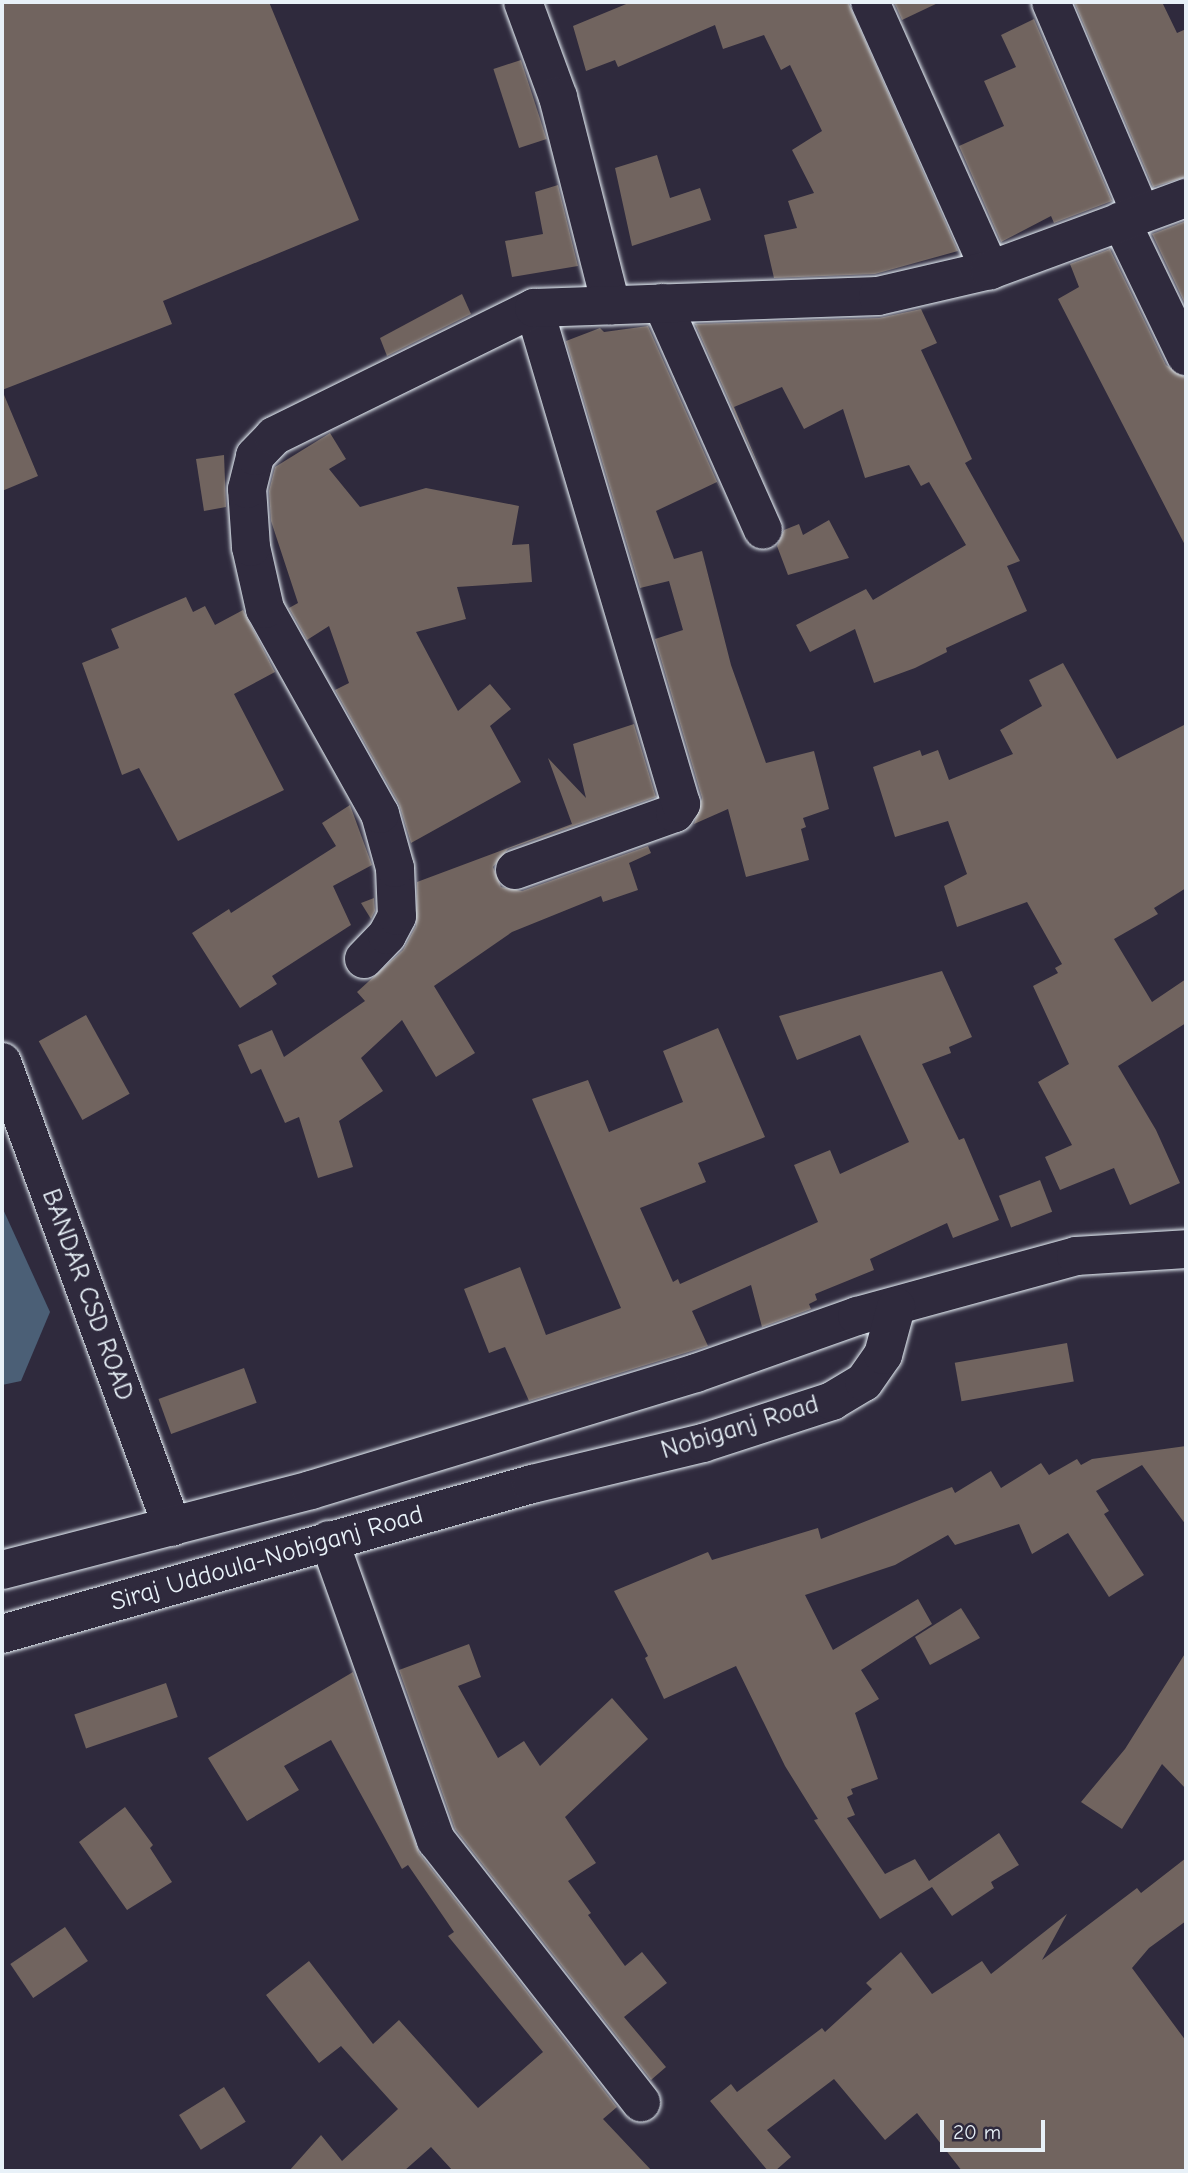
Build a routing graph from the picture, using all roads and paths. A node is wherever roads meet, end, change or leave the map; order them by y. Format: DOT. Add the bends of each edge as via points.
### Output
graph roads {
  1 [pos="523,2"];
  2 [pos="870,2"];
  3 [pos="1051,2"];
  4 [pos="1186,198"];
  5 [pos="1131,218"];
  6 [pos="990,270"];
  7 [pos="662,303"];
  8 [pos="611,305"];
  9 [pos="534,308"];
  10 [pos="1186,356"];
  11 [pos="763,530"];
  12 [pos="515,870"];
  13 [pos="364,959"];
  14 [pos="2,1062"];
  15 [pos="1186,1249"];
  16 [pos="897,1307"];
  17 [pos="514,1427"];
  18 [pos="532,1484"];
  19 [pos="172,1527"];
  20 [pos="329,1540"];
  21 [pos="2,1570"];
  22 [pos="2,1634"];
  23 [pos="641,2102"];
  1 -- 8 [label="street" via="558,97"];
  2 -- 6 [label="street"];
  3 -- 5 [label="street"];
  4 -- 5 [label="street"];
  5 -- 6 [label="street"];
  5 -- 10 [label="street"];
  6 -- 7 [label="street" via="878,296"];
  7 -- 8 [label="street"];
  7 -- 11 [label="street"];
  8 -- 9 [label="street"];
  9 -- 12 [label="street" via="681,804 675,813"];
  9 -- 13 [label="street" via="298,421 274,436 255,456 247,489 251,547 265,609 380,814 395,868 397,916 387,935"];
  14 -- 19 [label="street, BANDAR CSD ROAD"];
  15 -- 16 [label="street" via="1076,1256"];
  16 -- 17 [label="street"];
  16 -- 18 [label="street, Nobiganj Road" via="883,1355 864,1382 831,1401 703,1443"];
  17 -- 18 [label="street"];
  17 -- 19 [label="street, Siraj Uddoula-Nobiganj Road"];
  18 -- 20 [label="street, Siraj Uddoula-Nobiganj Road"];
  19 -- 21 [label="street, Siraj Uddoula-Nobiganj Road"];
  20 -- 22 [label="street, Siraj Uddoula-Nobiganj Road" via="193,1583"];
  20 -- 23 [label="street" via="436,1840"];
}
